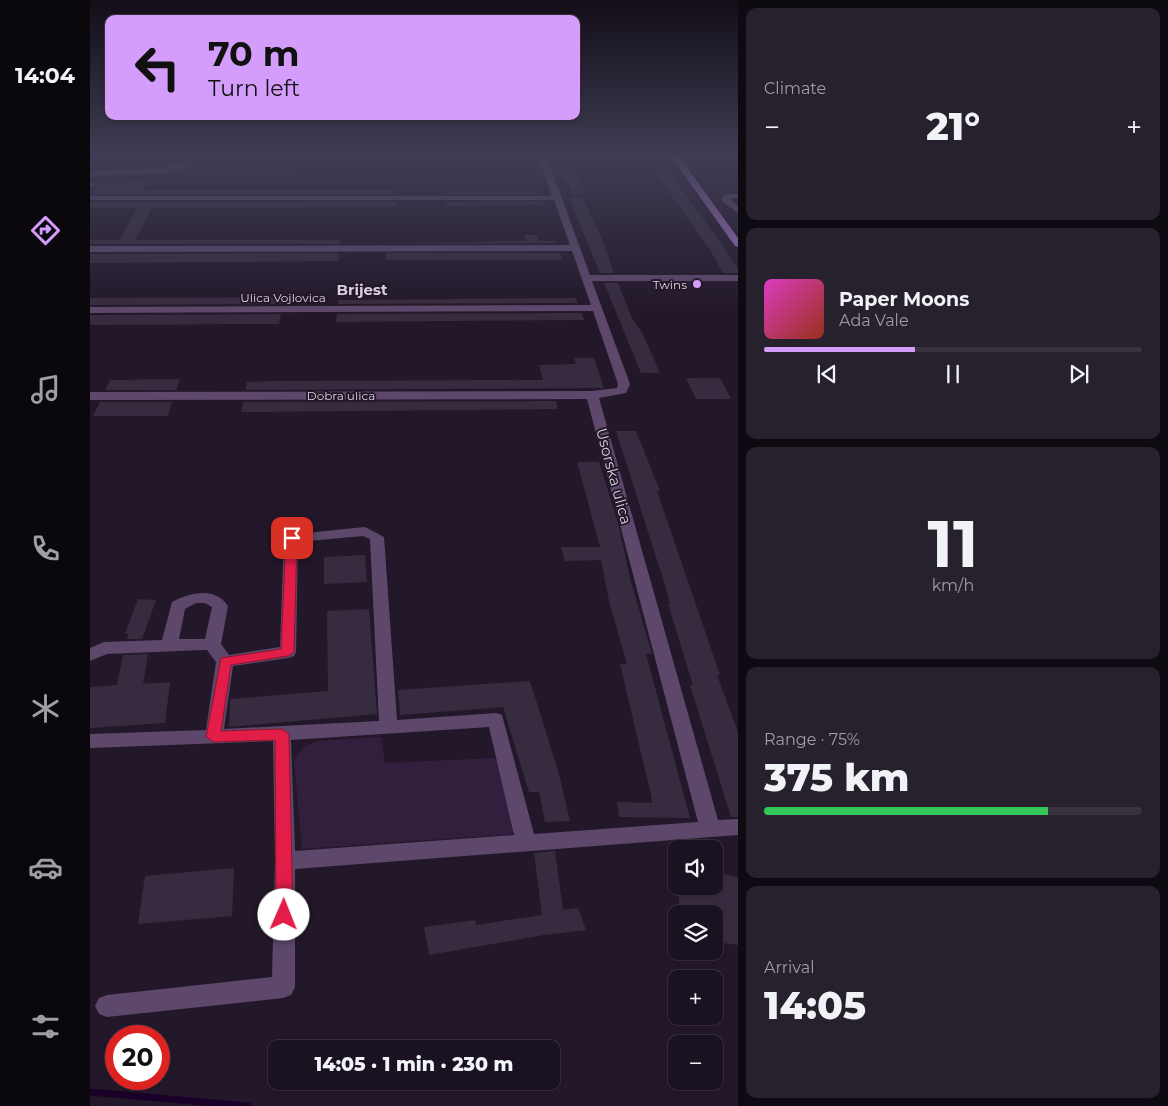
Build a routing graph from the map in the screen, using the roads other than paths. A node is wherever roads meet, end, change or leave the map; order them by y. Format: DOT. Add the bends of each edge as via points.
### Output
graph roads {
  1 [pos="559,207"];
  2 [pos="711,207"];
  3 [pos="713,210"];
  4 [pos="737,210"];
  5 [pos="738,244"];
  6 [pos="575,248"];
  7 [pos="90,249"];
  8 [pos="586,278"];
  9 [pos="738,278"];
  10 [pos="597,308"];
  11 [pos="90,310"];
  12 [pos="592,395"];
  13 [pos="90,396"];
  14 [pos="169,645"];
  15 [pos="212,645"];
  16 [pos="90,655"];
  17 [pos="225,662"];
  18 [pos="388,727"];
  19 [pos="282,734"];
  20 [pos="214,737"];
  21 [pos="90,741"];
  22 [pos="738,827"];
  23 [pos="710,829"];
  24 [pos="526,843"];
  25 [pos="285,861"];
  26 [pos="107,1006"];
  1 -- 6 [label="street"];
  2 -- 3 [label="main road"];
  3 -- 4 [label="street"];
  3 -- 5 [label="main road"];
  6 -- 7 [label="street"];
  6 -- 8 [label="street"];
  8 -- 9 [label="street"];
  8 -- 10 [label="street"];
  10 -- 11 [label="street, Ulica Vojlovica"];
  10 -- 12 [label="street" via="624,384 616,393"];
  12 -- 13 [label="street, Dobra ulica"];
  12 -- 23 [label="street, Usorska ulica"];
  14 -- 15 [label="street"];
  14 -- 15 [label="street" via="178,606 199,597 215,600 220,606"];
  14 -- 16 [label="street" via="104,648"];
  15 -- 17 [label="street"];
  17 -- 18 [label="street" via="288,652 292,538 365,531 377,537"];
  17 -- 20 [label="street"];
  18 -- 19 [label="street"];
  18 -- 24 [label="street" via="496,720"];
  19 -- 20 [label="street"];
  19 -- 25 [label="street"];
  20 -- 21 [label="street"];
  22 -- 23 [label="street"];
  23 -- 24 [label="street"];
  24 -- 25 [label="street"];
  25 -- 26 [label="street" via="283,987"];
}
